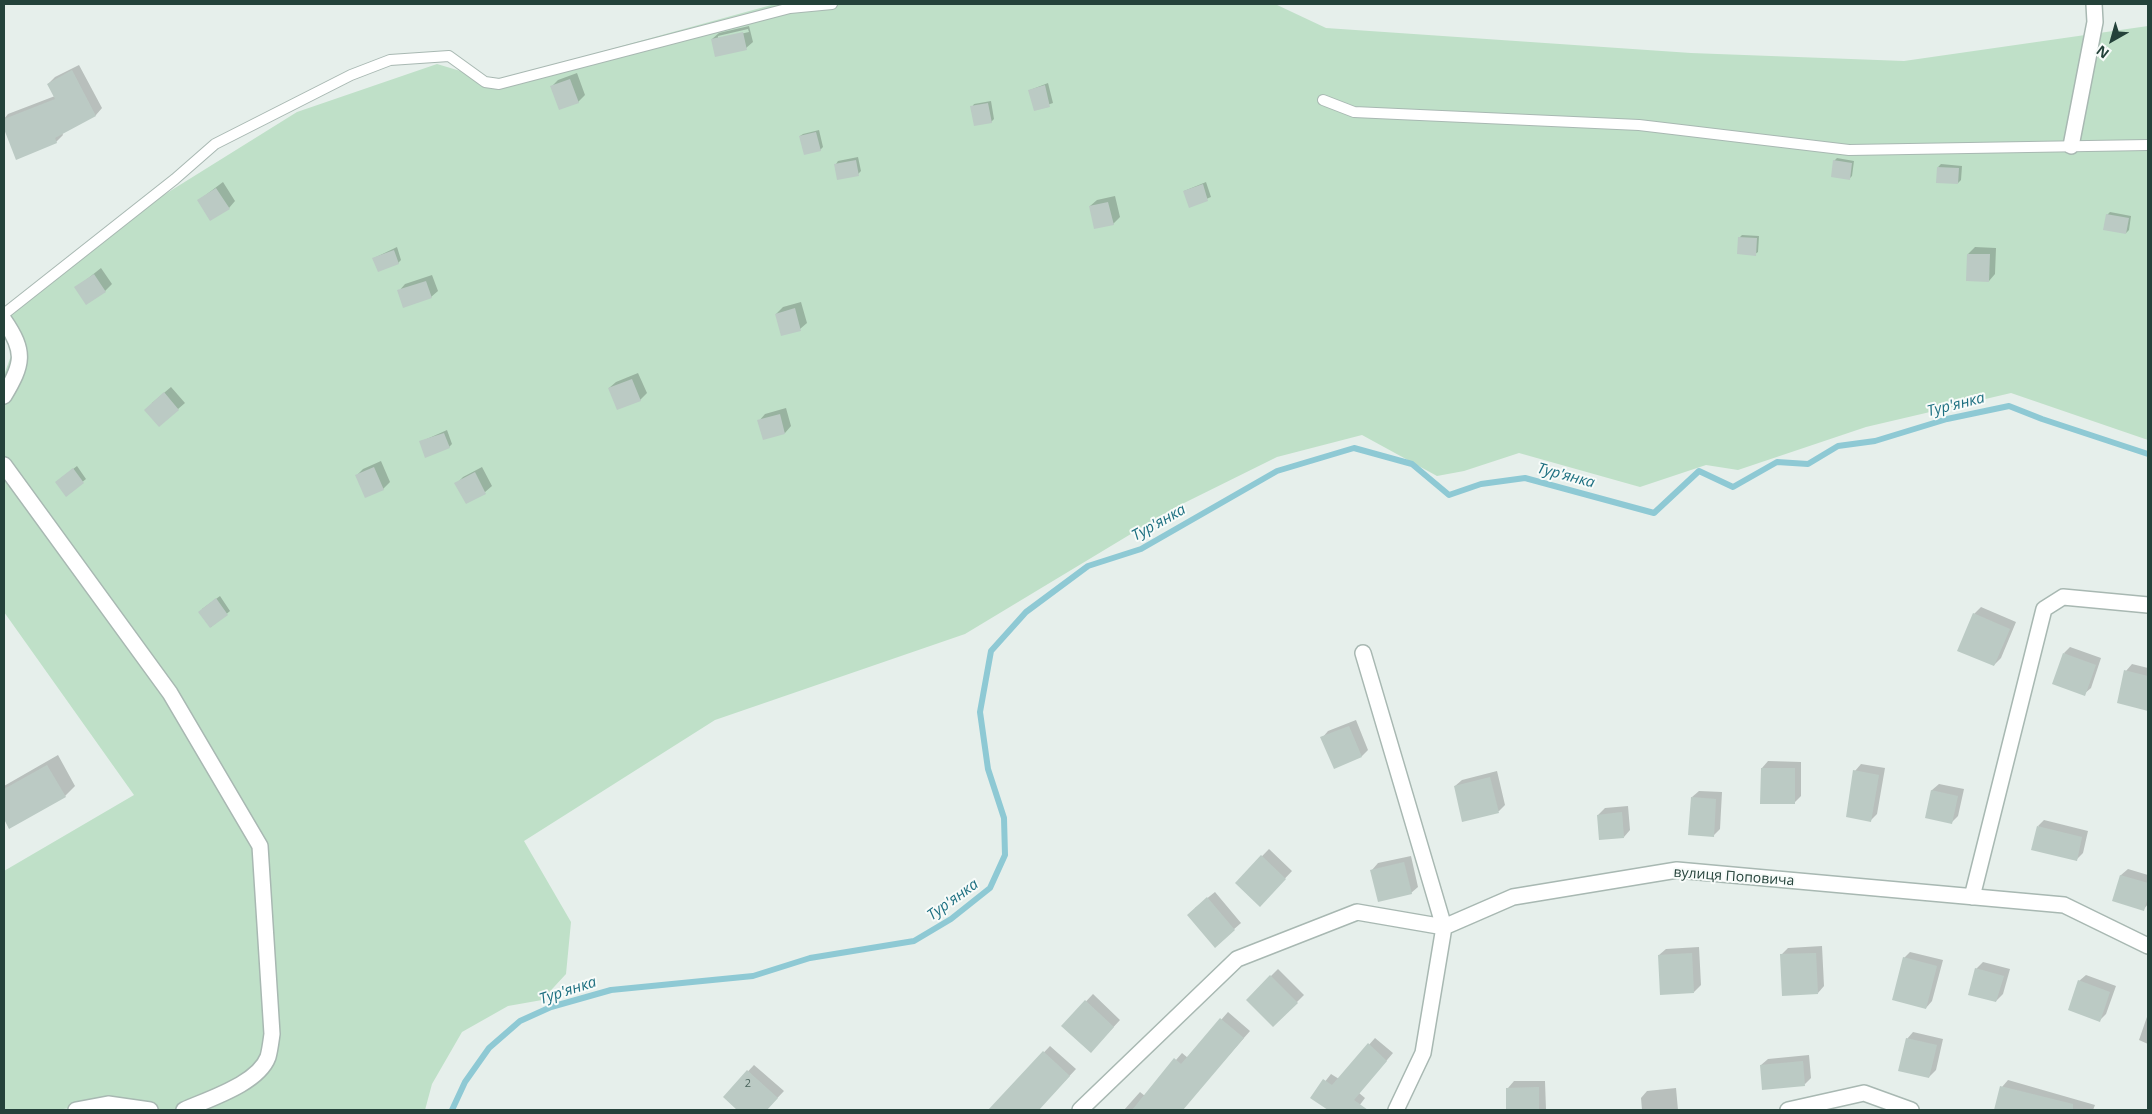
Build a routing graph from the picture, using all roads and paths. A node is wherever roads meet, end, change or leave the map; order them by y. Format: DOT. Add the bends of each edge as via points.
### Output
graph roads {
  1 [pos="832,4"];
  2 [pos="2094,4"];
  3 [pos="1323,100"];
  4 [pos="2148,145"];
  5 [pos="2071,146"];
  6 [pos="4,314"];
  7 [pos="4,320"];
  8 [pos="4,396"];
  9 [pos="4,465"];
  10 [pos="2148,605"];
  11 [pos="1363,653"];
  12 [pos="1972,897"];
  13 [pos="1444,927"];
  14 [pos="2148,946"];
  15 [pos="76,1110"];
  16 [pos="150,1110"];
  17 [pos="184,1110"];
  18 [pos="1080,1110"];
  19 [pos="1396,1110"];
  20 [pos="1788,1110"];
  21 [pos="1912,1110"];
  1 -- 6 [label="lane" via="790,8 499,84 485,82 449,56 390,60 351,75 215,144"];
  2 -- 5 [label="street" via="2095,22"];
  3 -- 5 [label="lane" via="1354,112 1640,125 1849,150"];
  4 -- 5 [label="lane"];
  7 -- 8 [label="street" via="15,336 21,358"];
  9 -- 17 [label="street" via="170,693 260,846 272,1034 268,1057 258,1072 238,1086"];
  10 -- 12 [label="street" via="2063,597 2044,609"];
  11 -- 13 [label="street"];
  12 -- 13 [label="street, вулиця Поповича" via="1677,870 1513,897"];
  12 -- 14 [label="street, вулиця Поповича" via="2064,905"];
  13 -- 18 [label="street" via="1357,912 1237,959"];
  13 -- 19 [label="street" via="1423,1053"];
  15 -- 16 [label="street" via="108,1104"];
  20 -- 21 [label="street" via="1864,1094"];
}
